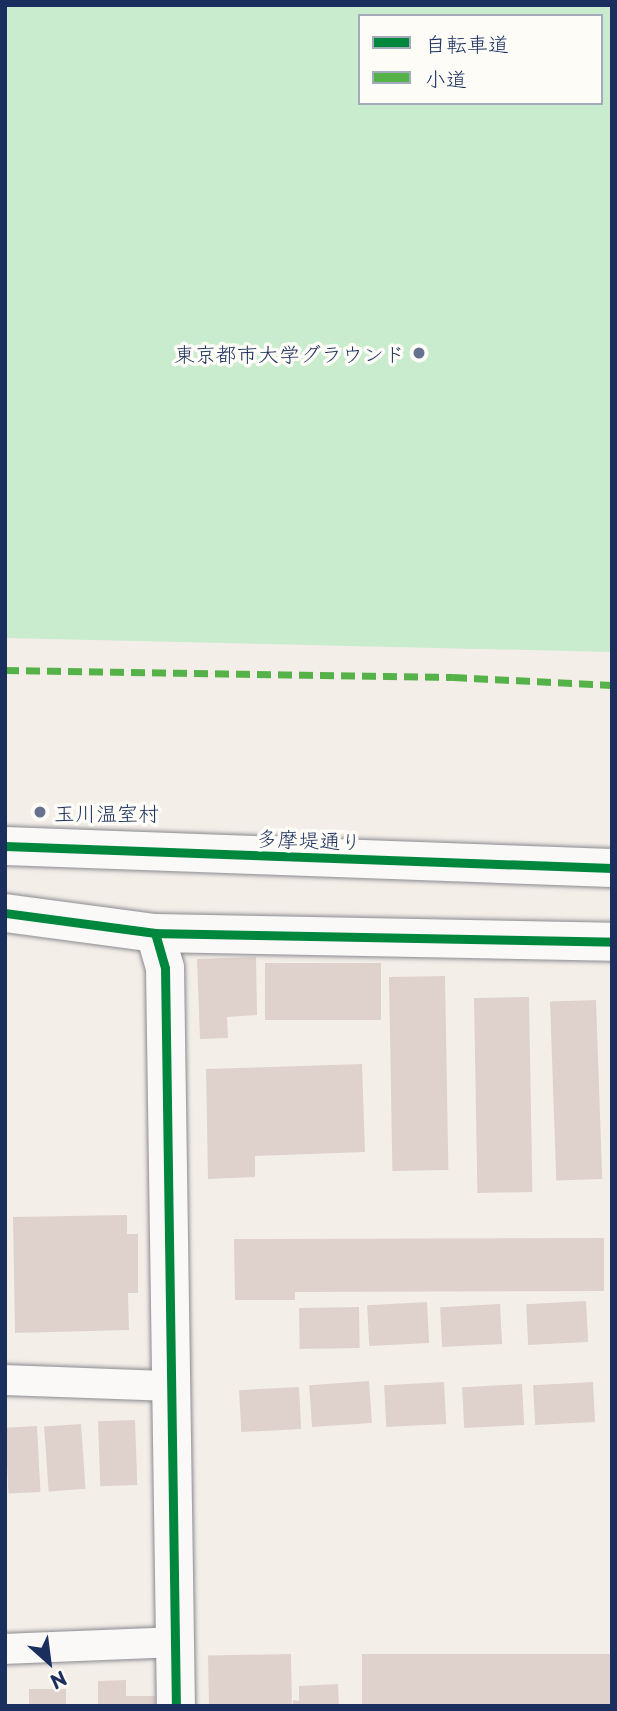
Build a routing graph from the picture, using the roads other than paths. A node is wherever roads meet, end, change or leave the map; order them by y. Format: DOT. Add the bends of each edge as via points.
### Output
graph roads {
  1 [pos="5,846"];
  2 [pos="612,868"];
  3 [pos="5,913"];
  4 [pos="155,933"];
  5 [pos="612,942"];
  6 [pos="5,1380"];
  7 [pos="172,1386"];
  8 [pos="176,1642"];
  9 [pos="5,1649"];
  10 [pos="176,1706"];
  1 -- 2 [label="street, 多摩堤通り"];
  3 -- 4 [label="street"];
  4 -- 5 [label="street"];
  4 -- 7 [label="street" via="164,968"];
  6 -- 7 [label="lane"];
  7 -- 8 [label="street"];
  8 -- 9 [label="lane"];
  8 -- 10 [label="street"];
}
